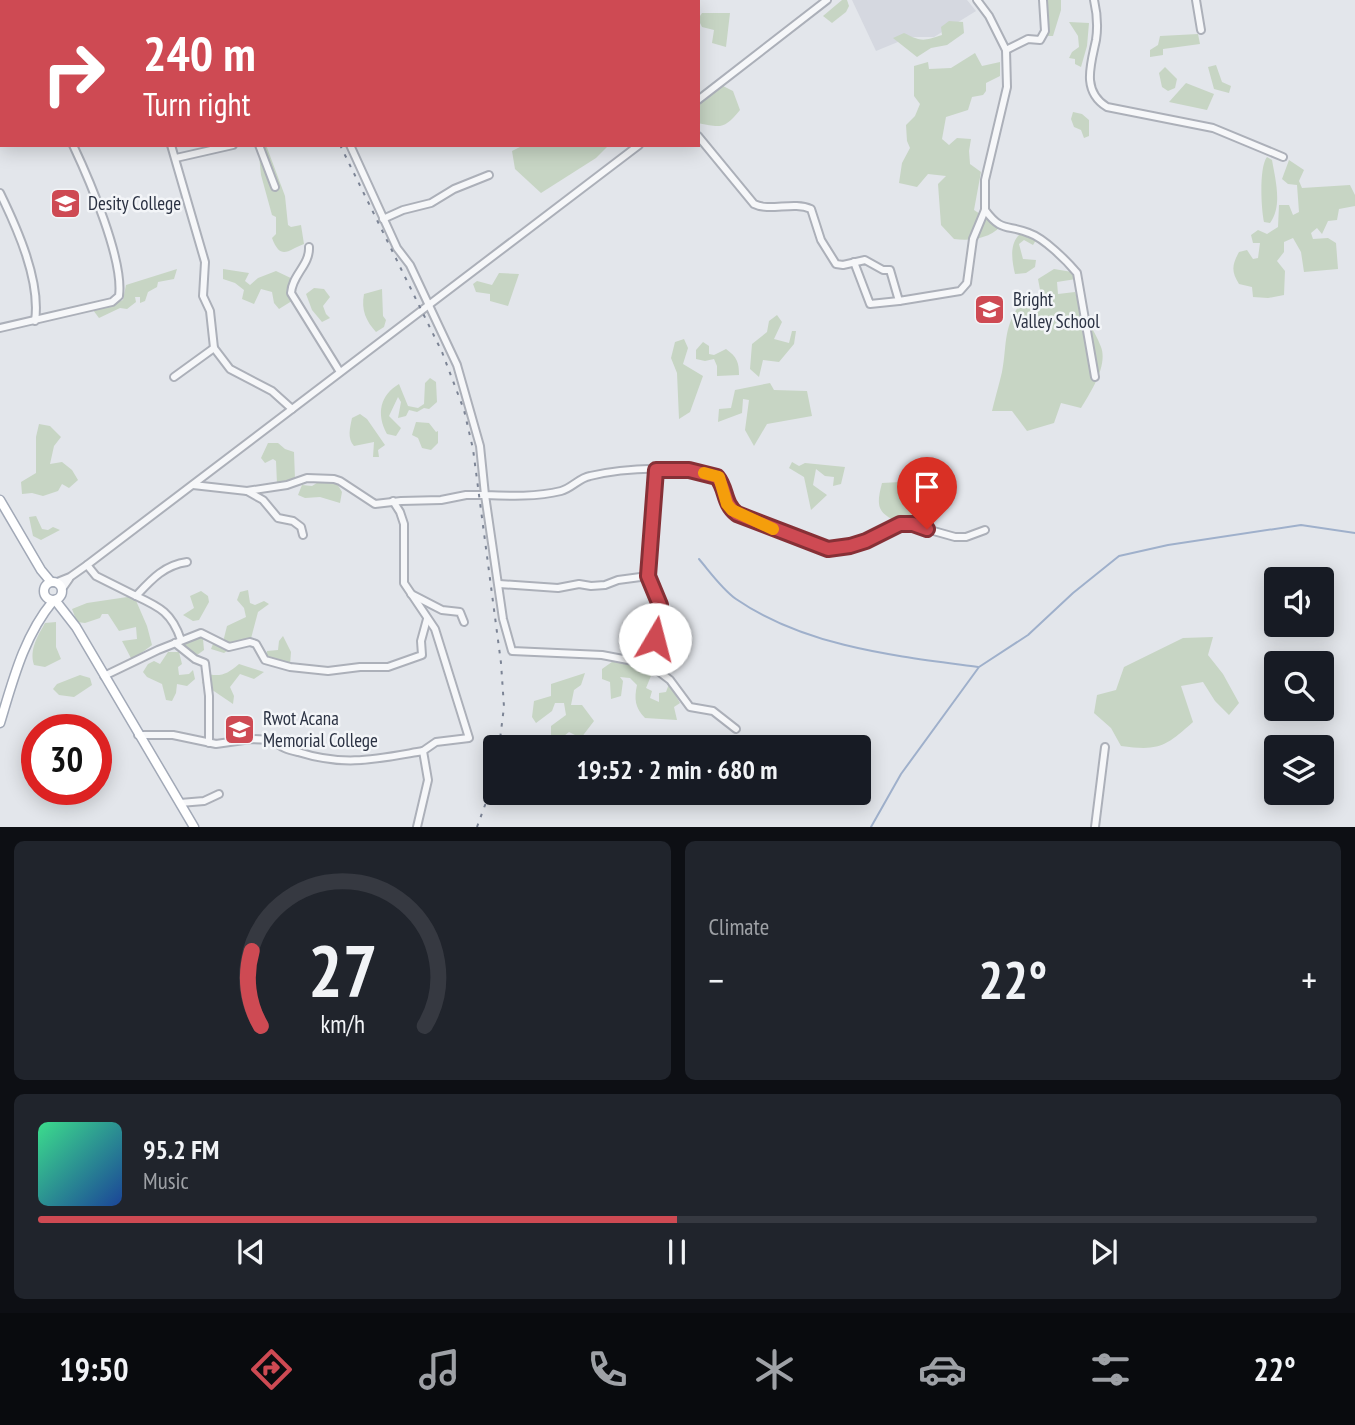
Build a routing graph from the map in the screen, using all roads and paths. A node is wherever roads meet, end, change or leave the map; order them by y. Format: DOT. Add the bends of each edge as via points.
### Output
graph roads {
  1 [pos="827,0"];
  2 [pos="977,0"];
  3 [pos="1044,0"];
  4 [pos="1094,0"];
  5 [pos="1196,0"];
  6 [pos="1201,30"];
  7 [pos="1006,50"];
  8 [pos="700,98"];
  9 [pos="700,138"];
  10 [pos="75,147"];
  11 [pos="172,147"];
  12 [pos="224,147"];
  13 [pos="260,147"];
  14 [pos="350,147"];
  15 [pos="636,147"];
  16 [pos="1283,157"];
  17 [pos="176,158"];
  18 [pos="489,175"];
  19 [pos="275,187"];
  20 [pos="0,193"];
  21 [pos="985,210"];
  22 [pos="383,219"];
  23 [pos="309,247"];
  24 [pos="854,262"];
  25 [pos="899,301"];
  26 [pos="430,305"];
  27 [pos="38,306"];
  28 [pos="48,318"];
  29 [pos="35,321"];
  30 [pos="0,328"];
  31 [pos="214,348"];
  32 [pos="340,372"];
  33 [pos="174,377"];
  34 [pos="1095,377"];
  35 [pos="292,409"];
  36 [pos="656,470"];
  37 [pos="192,485"];
  38 [pos="247,491"];
  39 [pos="485,495"];
  40 [pos="0,500"];
  41 [pos="393,501"];
  42 [pos="985,530"];
  43 [pos="303,535"];
  44 [pos="187,562"];
  45 [pos="87,565"];
  46 [pos="648,576"];
  47 [pos="499,584"];
  48 [pos="53,592"];
  49 [pos="411,594"];
  50 [pos="136,596"];
  51 [pos="427,618"];
  52 [pos="464,622"];
  53 [pos="178,641"];
  54 [pos="649,664"];
  55 [pos="104,676"];
  56 [pos="0,723"];
  57 [pos="736,729"];
  58 [pos="138,735"];
  59 [pos="209,743"];
  60 [pos="1105,747"];
  61 [pos="423,751"];
  62 [pos="219,794"];
  63 [pos="180,803"];
  64 [pos="194,827"];
  65 [pos="417,827"];
  66 [pos="1095,827"];
  1 -- 8 [label="street"];
  2 -- 7 [label="street"];
  3 -- 7 [label="street" via="1045,31 1040,40 1028,39"];
  4 -- 16 [label="street" via="1096,38 1088,75 1098,102 1213,128"];
  5 -- 6 [label="street"];
  7 -- 21 [label="street" via="1007,86 985,180"];
  9 -- 24 [label="street" via="754,204 808,208 834,263"];
  10 -- 28 [label="street" via="104,219 120,292 112,302"];
  11 -- 17 [label="street"];
  12 -- 17 [label="street"];
  13 -- 19 [label="street"];
  14 -- 22 [label="street"];
  15 -- 26 [label="street"];
  17 -- 31 [label="street" via="205,262 203,296 210,311"];
  18 -- 22 [label="street" via="431,203"];
  20 -- 27 [label="street" via="20,238"];
  21 -- 25 [label="street" via="973,239 963,289"];
  21 -- 34 [label="street" via="1001,226 1037,237 1077,273"];
  22 -- 26 [label="street"];
  23 -- 32 [label="street" via="291,293"];
  24 -- 25 [label="street" via="865,260 891,271"];
  24 -- 25 [label="street" via="870,304"];
  26 -- 32 [label="street"];
  26 -- 39 [label="street" via="466,391 480,446"];
  27 -- 28 [label="street"];
  27 -- 29 [label="street"];
  28 -- 29 [label="street"];
  29 -- 30 [label="street"];
  31 -- 33 [label="street"];
  31 -- 35 [label="street" via="230,369 272,391"];
  32 -- 35 [label="street"];
  35 -- 37 [label="street"];
  36 -- 39 [label="street" via="631,468 593,475 564,490 544,494"];
  36 -- 42 [label="street" via="689,470 717,477 727,504 737,514 828,549 866,541 900,524 955,537"];
  36 -- 46 [label="street"];
  37 -- 38 [label="street"];
  37 -- 45 [label="street"];
  38 -- 41 [label="street" via="307,478 334,479 372,504"];
  38 -- 43 [label="street" via="263,500 278,518 301,527"];
  39 -- 41 [label="street"];
  39 -- 47 [label="street"];
  40 -- 48 [label="main road"];
  41 -- 49 [label="street" via="404,524 403,579"];
  44 -- 50 [label="street" via="162,571"];
  45 -- 48 [label="street"];
  45 -- 50 [label="street" via="96,576"];
  46 -- 47 [label="street" via="548,589"];
  46 -- 54 [label="street" via="660,613"];
  47 -- 54 [label="street" via="512,651 602,655"];
  48 -- 55 [label="main road"];
  48 -- 56 [label="main road" via="15,676"];
  49 -- 51 [label="street"];
  49 -- 52 [label="street" via="442,610 460,612"];
  50 -- 53 [label="street" via="170,615"];
  51 -- 53 [label="street" via="422,655 388,667 305,669 265,660 259,645 253,643 232,648 201,633"];
  51 -- 61 [label="street" via="435,629 469,738 436,742"];
  53 -- 55 [label="street"];
  53 -- 59 [label="street" via="205,663"];
  54 -- 57 [label="street" via="670,680 690,707 713,711"];
  55 -- 58 [label="main road"];
  58 -- 59 [label="street" via="173,735"];
  58 -- 63 [label="main road"];
  59 -- 61 [label="street" via="264,738 313,757 355,762"];
  60 -- 66 [label="street"];
  61 -- 65 [label="street" via="428,780"];
  62 -- 63 [label="street"];
  63 -- 64 [label="main road"];
}
